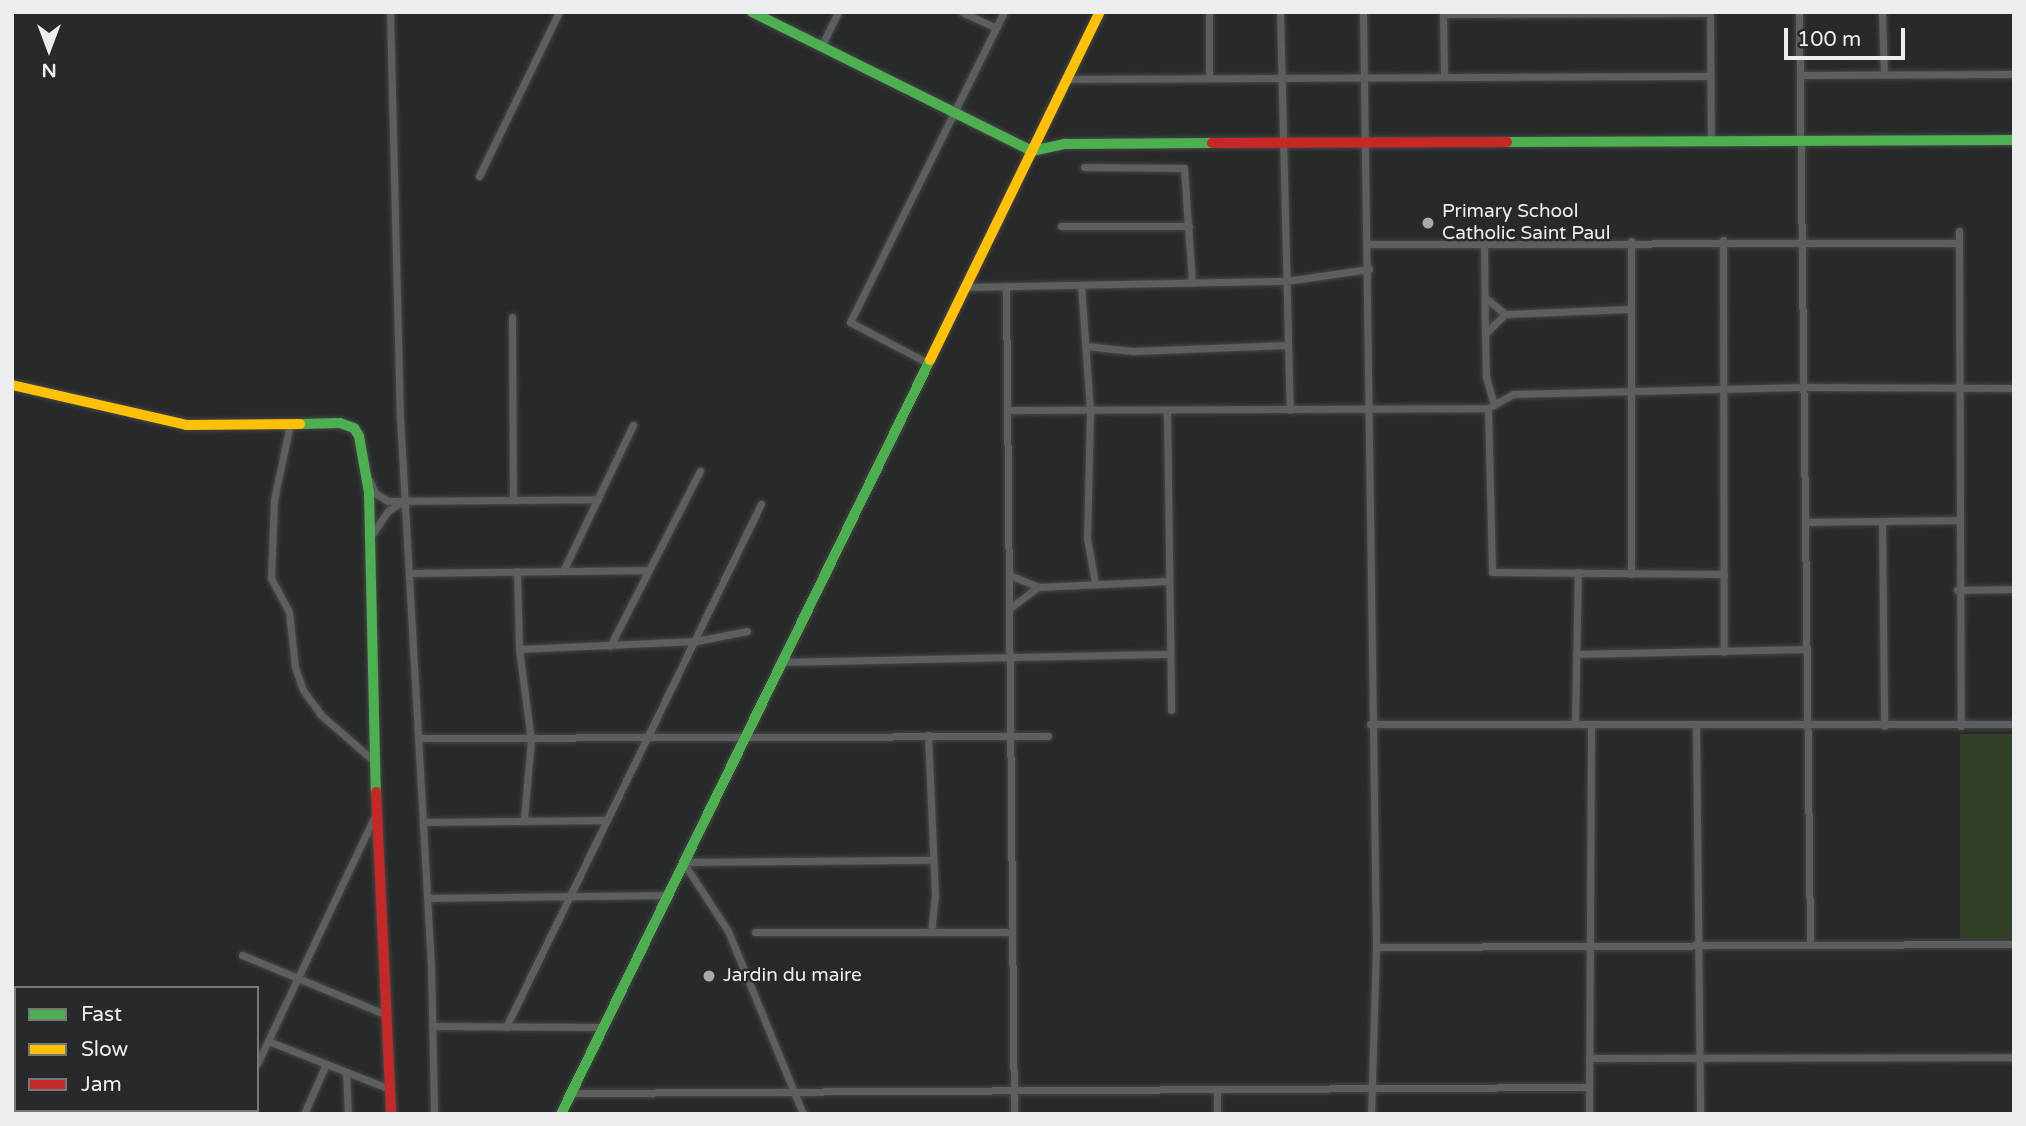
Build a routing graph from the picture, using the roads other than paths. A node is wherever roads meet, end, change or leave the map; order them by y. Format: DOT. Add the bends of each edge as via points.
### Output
graph roads {
  1 [pos="390,12"];
  2 [pos="559,12"];
  3 [pos="753,12"];
  4 [pos="838,12"];
  5 [pos="962,12"];
  6 [pos="1004,12"];
  7 [pos="1100,12"];
  8 [pos="1209,12"];
  9 [pos="1280,12"];
  10 [pos="1363,12"];
  11 [pos="1799,12"];
  12 [pos="1882,12"];
  13 [pos="1443,13"];
  14 [pos="1710,13"];
  15 [pos="996,28"];
  16 [pos="821,47"];
  17 [pos="1884,74"];
  18 [pos="2014,74"];
  19 [pos="1800,75"];
  20 [pos="1444,76"];
  21 [pos="1710,76"];
  22 [pos="1279,77"];
  23 [pos="1366,77"];
  24 [pos="1209,78"];
  25 [pos="1067,79"];
  26 [pos="953,112"];
  27 [pos="2014,140"];
  28 [pos="1711,142"];
  29 [pos="1801,142"];
  30 [pos="1366,144"];
  31 [pos="1281,146"];
  32 [pos="1032,151"];
  33 [pos="1084,167"];
  34 [pos="479,176"];
  35 [pos="1061,226"];
  36 [pos="1189,226"];
  37 [pos="1959,231"];
  38 [pos="1723,240"];
  39 [pos="1631,241"];
  40 [pos="1802,241"];
  41 [pos="1484,243"];
  42 [pos="1959,243"];
  43 [pos="1368,244"];
  44 [pos="1368,269"];
  45 [pos="1286,281"];
  46 [pos="1192,283"];
  47 [pos="1081,285"];
  48 [pos="965,286"];
  49 [pos="1006,286"];
  50 [pos="1486,299"];
  51 [pos="1631,309"];
  52 [pos="1505,314"];
  53 [pos="512,317"];
  54 [pos="1485,334"];
  55 [pos="1288,345"];
  56 [pos="1085,346"];
  57 [pos="928,363"];
  58 [pos="12,385"];
  59 [pos="1803,387"];
  60 [pos="1961,388"];
  61 [pos="2014,388"];
  62 [pos="1722,391"];
  63 [pos="1631,392"];
  64 [pos="1367,406"];
  65 [pos="1491,406"];
  66 [pos="1007,410"];
  67 [pos="1090,410"];
  68 [pos="1167,410"];
  69 [pos="1290,410"];
  70 [pos="290,424"];
  71 [pos="634,425"];
  72 [pos="700,471"];
  73 [pos="367,474"];
  74 [pos="598,499"];
  75 [pos="513,500"];
  76 [pos="406,501"];
  77 [pos="761,504"];
  78 [pos="1959,520"];
  79 [pos="1882,521"];
  80 [pos="1805,522"];
  81 [pos="370,538"];
  82 [pos="649,570"];
  83 [pos="517,571"];
  84 [pos="563,571"];
  85 [pos="1578,572"];
  86 [pos="411,573"];
  87 [pos="1631,574"];
  88 [pos="1724,574"];
  89 [pos="1009,575"];
  90 [pos="1170,581"];
  91 [pos="1095,583"];
  92 [pos="1038,587"];
  93 [pos="2014,589"];
  94 [pos="1957,590"];
  95 [pos="1010,608"];
  96 [pos="747,631"];
  97 [pos="696,641"];
  98 [pos="610,646"];
  99 [pos="519,649"];
  100 [pos="1805,649"];
  101 [pos="1724,652"];
  102 [pos="1170,654"];
  103 [pos="1576,654"];
  104 [pos="1010,657"];
  105 [pos="782,662"];
  106 [pos="1171,710"];
  107 [pos="1370,724"];
  108 [pos="1575,724"];
  109 [pos="1591,724"];
  110 [pos="1696,724"];
  111 [pos="2014,724"];
  112 [pos="1806,726"];
  113 [pos="1884,726"];
  114 [pos="1961,726"];
  115 [pos="746,734"];
  116 [pos="928,735"];
  117 [pos="1010,735"];
  118 [pos="651,736"];
  119 [pos="1048,736"];
  120 [pos="420,738"];
  121 [pos="531,740"];
  122 [pos="375,762"];
  123 [pos="377,810"];
  124 [pos="524,819"];
  125 [pos="607,820"];
  126 [pos="424,822"];
  127 [pos="933,860"];
  128 [pos="683,862"];
  129 [pos="666,895"];
  130 [pos="569,896"];
  131 [pos="428,898"];
  132 [pos="755,932"];
  133 [pos="931,932"];
  134 [pos="1011,932"];
  135 [pos="2014,944"];
  136 [pos="1810,945"];
  137 [pos="1590,946"];
  138 [pos="1696,946"];
  139 [pos="1376,947"];
  140 [pos="242,956"];
  141 [pos="297,979"];
  142 [pos="387,1015"];
  143 [pos="432,1026"];
  144 [pos="506,1027"];
  145 [pos="602,1027"];
  146 [pos="268,1041"];
  147 [pos="1589,1058"];
  148 [pos="2014,1058"];
  149 [pos="259,1060"];
  150 [pos="1700,1060"];
  151 [pos="326,1064"];
  152 [pos="346,1072"];
  153 [pos="1589,1087"];
  154 [pos="390,1089"];
  155 [pos="1372,1090"];
  156 [pos="1014,1091"];
  157 [pos="1217,1091"];
  158 [pos="793,1092"];
  159 [pos="571,1093"];
  160 [pos="304,1114"];
  161 [pos="348,1114"];
  162 [pos="391,1114"];
  163 [pos="434,1114"];
  164 [pos="561,1114"];
  165 [pos="803,1114"];
  166 [pos="1014,1114"];
  167 [pos="1217,1114"];
  168 [pos="1371,1114"];
  169 [pos="1589,1114"];
  170 [pos="1700,1114"];
  1 -- 76 [label="street" via="392,216"];
  2 -- 34 [label="street"];
  3 -- 16 [label="street"];
  4 -- 16 [label="street"];
  5 -- 15 [label="street"];
  6 -- 15 [label="street"];
  7 -- 25 [label="street"];
  8 -- 24 [label="street"];
  9 -- 22 [label="street"];
  10 -- 23 [label="street"];
  11 -- 19 [label="street"];
  12 -- 17 [label="street"];
  13 -- 14 [label="street"];
  13 -- 20 [label="street"];
  14 -- 21 [label="street"];
  15 -- 26 [label="street"];
  16 -- 26 [label="street"];
  17 -- 18 [label="street"];
  17 -- 19 [label="street"];
  19 -- 29 [label="street"];
  20 -- 21 [label="street"];
  20 -- 23 [label="street"];
  21 -- 28 [label="street"];
  22 -- 23 [label="street"];
  22 -- 24 [label="street"];
  22 -- 31 [label="street"];
  23 -- 30 [label="street"];
  24 -- 25 [label="street"];
  25 -- 32 [label="street"];
  26 -- 32 [label="street"];
  26 -- 57 [label="street" via="850,323"];
  27 -- 29 [label="street"];
  28 -- 29 [label="street"];
  28 -- 30 [label="street"];
  29 -- 40 [label="street"];
  30 -- 31 [label="street"];
  30 -- 43 [label="street"];
  31 -- 32 [label="street" via="1066,144"];
  31 -- 45 [label="street"];
  32 -- 48 [label="street"];
  33 -- 36 [label="street" via="1184,169"];
  35 -- 36 [label="street"];
  36 -- 46 [label="street"];
  37 -- 42 [label="street"];
  38 -- 39 [label="street"];
  38 -- 40 [label="street"];
  38 -- 62 [label="street"];
  39 -- 41 [label="street"];
  39 -- 51 [label="street"];
  40 -- 42 [label="street"];
  40 -- 59 [label="street"];
  41 -- 43 [label="street"];
  41 -- 50 [label="street"];
  42 -- 60 [label="street"];
  43 -- 44 [label="street"];
  44 -- 45 [label="street"];
  44 -- 64 [label="street"];
  45 -- 46 [label="street"];
  45 -- 55 [label="street"];
  46 -- 47 [label="street"];
  47 -- 49 [label="street"];
  47 -- 56 [label="street"];
  48 -- 49 [label="street"];
  48 -- 57 [label="street"];
  49 -- 66 [label="street"];
  50 -- 52 [label="street"];
  50 -- 54 [label="street"];
  51 -- 52 [label="street"];
  51 -- 63 [label="street"];
  52 -- 54 [label="street"];
  53 -- 75 [label="street"];
  54 -- 65 [label="street"];
  55 -- 56 [label="street" via="1133,351"];
  55 -- 69 [label="street"];
  56 -- 67 [label="street"];
  57 -- 105 [label="street"];
  58 -- 70 [label="street" via="186,425"];
  59 -- 60 [label="street"];
  59 -- 62 [label="street"];
  59 -- 80 [label="street"];
  60 -- 61 [label="street"];
  60 -- 78 [label="street"];
  62 -- 63 [label="street"];
  62 -- 88 [label="street"];
  63 -- 65 [label="street" via="1513,394"];
  63 -- 87 [label="street"];
  64 -- 65 [label="street"];
  64 -- 69 [label="street"];
  64 -- 107 [label="street"];
  65 -- 85 [label="street" via="1492,572"];
  66 -- 67 [label="street"];
  66 -- 89 [label="street"];
  67 -- 68 [label="street"];
  67 -- 91 [label="street" via="1087,538"];
  68 -- 69 [label="street"];
  68 -- 90 [label="street"];
  70 -- 73 [label="street" via="340,423 354,428"];
  70 -- 122 [label="street" via="274,500 271,578 289,612 295,667 303,690 321,715"];
  71 -- 74 [label="street"];
  72 -- 82 [label="street"];
  73 -- 76 [label="street" via="379,496"];
  73 -- 81 [label="street"];
  74 -- 75 [label="street"];
  74 -- 84 [label="street"];
  75 -- 76 [label="street"];
  76 -- 81 [label="street" via="388,511"];
  76 -- 86 [label="street"];
  77 -- 97 [label="street"];
  78 -- 79 [label="street"];
  78 -- 94 [label="street"];
  79 -- 80 [label="street"];
  79 -- 113 [label="street"];
  80 -- 100 [label="street"];
  81 -- 122 [label="street"];
  82 -- 84 [label="street"];
  82 -- 98 [label="street"];
  83 -- 84 [label="street"];
  83 -- 86 [label="street"];
  83 -- 99 [label="street"];
  85 -- 87 [label="street"];
  85 -- 103 [label="street"];
  86 -- 120 [label="street"];
  87 -- 88 [label="street"];
  88 -- 101 [label="street"];
  89 -- 92 [label="street"];
  89 -- 95 [label="street"];
  90 -- 91 [label="street"];
  90 -- 102 [label="street"];
  91 -- 92 [label="street"];
  92 -- 95 [label="street"];
  93 -- 94 [label="street"];
  94 -- 114 [label="street"];
  95 -- 104 [label="street"];
  96 -- 97 [label="street"];
  97 -- 98 [label="street"];
  97 -- 118 [label="street"];
  98 -- 99 [label="street"];
  99 -- 121 [label="street"];
  100 -- 101 [label="street"];
  100 -- 112 [label="street"];
  101 -- 103 [label="street"];
  102 -- 104 [label="street"];
  102 -- 106 [label="street"];
  103 -- 108 [label="street"];
  104 -- 105 [label="street"];
  104 -- 117 [label="street"];
  105 -- 115 [label="street"];
  107 -- 108 [label="street"];
  107 -- 139 [label="street"];
  108 -- 109 [label="street"];
  109 -- 110 [label="street"];
  109 -- 137 [label="street"];
  110 -- 112 [label="street"];
  110 -- 138 [label="street"];
  111 -- 114 [label="street"];
  112 -- 113 [label="street"];
  112 -- 136 [label="street"];
  113 -- 114 [label="street"];
  115 -- 116 [label="street"];
  115 -- 118 [label="street"];
  115 -- 128 [label="street"];
  116 -- 117 [label="street"];
  116 -- 127 [label="street"];
  117 -- 119 [label="street"];
  117 -- 134 [label="street"];
  118 -- 121 [label="street"];
  118 -- 125 [label="street"];
  120 -- 121 [label="street"];
  120 -- 126 [label="street"];
  121 -- 124 [label="street"];
  122 -- 123 [label="street"];
  123 -- 141 [label="street"];
  123 -- 142 [label="street"];
  124 -- 125 [label="street"];
  124 -- 126 [label="street"];
  125 -- 130 [label="street"];
  126 -- 131 [label="street"];
  127 -- 128 [label="street"];
  127 -- 133 [label="street"];
  128 -- 129 [label="street"];
  128 -- 158 [label="street" via="728,931"];
  129 -- 130 [label="street"];
  129 -- 145 [label="street"];
  130 -- 131 [label="street"];
  130 -- 144 [label="street"];
  131 -- 143 [label="street"];
  132 -- 133 [label="street"];
  133 -- 134 [label="street"];
  134 -- 156 [label="street"];
  135 -- 136 [label="street"];
  136 -- 138 [label="street"];
  137 -- 138 [label="street"];
  137 -- 139 [label="street"];
  137 -- 147 [label="street"];
  138 -- 150 [label="street"];
  139 -- 155 [label="street"];
  140 -- 141 [label="street"];
  141 -- 142 [label="street"];
  141 -- 146 [label="street"];
  142 -- 154 [label="street"];
  143 -- 144 [label="street"];
  143 -- 163 [label="street"];
  144 -- 145 [label="street"];
  145 -- 159 [label="street"];
  146 -- 149 [label="street"];
  146 -- 151 [label="street"];
  147 -- 150 [label="street"];
  147 -- 153 [label="street"];
  148 -- 150 [label="street"];
  150 -- 170 [label="street"];
  151 -- 152 [label="street"];
  151 -- 160 [label="street"];
  152 -- 154 [label="street"];
  152 -- 161 [label="street"];
  153 -- 155 [label="street"];
  153 -- 169 [label="street"];
  154 -- 162 [label="street"];
  155 -- 157 [label="street"];
  155 -- 168 [label="street"];
  156 -- 157 [label="street"];
  156 -- 158 [label="street"];
  156 -- 166 [label="street"];
  157 -- 167 [label="street"];
  158 -- 159 [label="street"];
  158 -- 165 [label="street"];
  159 -- 164 [label="street"];
}
